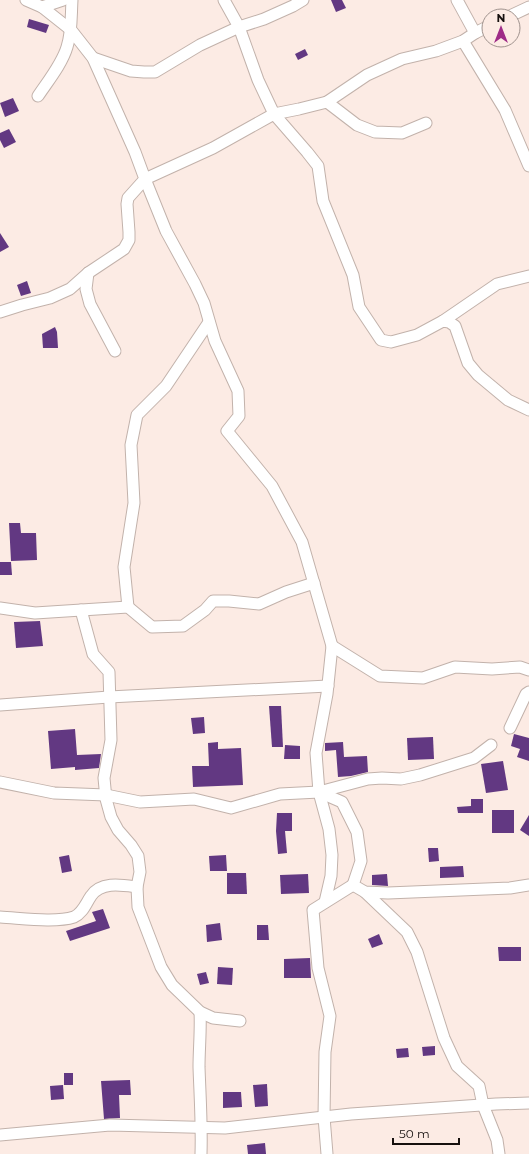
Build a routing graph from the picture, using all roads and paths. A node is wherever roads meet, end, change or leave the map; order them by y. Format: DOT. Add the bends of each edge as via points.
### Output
graph roads {
  1 [pos="26,0"];
  2 [pos="63,0"];
  3 [pos="72,0"];
  4 [pos="224,0"];
  5 [pos="303,0"];
  6 [pos="457,0"];
  7 [pos="528,0"];
  8 [pos="42,8"];
  9 [pos="526,8"];
  10 [pos="239,27"];
  11 [pos="71,30"];
  12 [pos="481,30"];
  13 [pos="475,33"];
  14 [pos="464,41"];
  15 [pos="93,58"];
  16 [pos="38,96"];
  17 [pos="327,102"];
  18 [pos="274,114"];
  19 [pos="426,123"];
  20 [pos="529,166"];
  21 [pos="145,180"];
  22 [pos="88,273"];
  23 [pos="529,276"];
  24 [pos="0,312"];
  25 [pos="443,321"];
  26 [pos="209,322"];
  27 [pos="115,351"];
  28 [pos="529,410"];
  29 [pos="314,583"];
  30 [pos="128,607"];
  31 [pos="0,608"];
  32 [pos="81,610"];
  33 [pos="332,646"];
  34 [pos="529,670"];
  35 [pos="328,686"];
  36 [pos="529,692"];
  37 [pos="110,697"];
  38 [pos="0,705"];
  39 [pos="510,728"];
  40 [pos="491,745"];
  41 [pos="0,782"];
  42 [pos="319,792"];
  43 [pos="106,795"];
  44 [pos="353,885"];
  45 [pos="529,885"];
  46 [pos="137,887"];
  47 [pos="365,892"];
  48 [pos="325,902"];
  49 [pos="0,918"];
  50 [pos="200,1012"];
  51 [pos="240,1021"];
  52 [pos="529,1103"];
  53 [pos="483,1105"];
  54 [pos="324,1117"];
  55 [pos="202,1127"];
  56 [pos="0,1135"];
  57 [pos="201,1154"];
  58 [pos="327,1154"];
  59 [pos="499,1154"];
  1 -- 8 [label="street"];
  2 -- 8 [label="street"];
  3 -- 11 [label="street"];
  4 -- 10 [label="street"];
  5 -- 10 [label="street" via="264,19"];
  6 -- 13 [label="street"];
  7 -- 9 [label="street"];
  8 -- 11 [label="street"];
  10 -- 15 [label="street" via="200,45 155,72 131,71"];
  10 -- 18 [label="street" via="258,80"];
  11 -- 15 [label="street"];
  11 -- 16 [label="street" via="67,48 57,68"];
  12 -- 13 [label="street"];
  13 -- 14 [label="street"];
  14 -- 17 [label="street" via="402,59 367,75"];
  14 -- 20 [label="street" via="505,110"];
  15 -- 21 [label="street"];
  17 -- 18 [label="street"];
  17 -- 19 [label="street" via="357,125 375,132 402,133"];
  18 -- 21 [label="street" via="213,148"];
  18 -- 25 [label="street" via="318,166 322,201 353,275 359,307 381,340 391,342 417,335"];
  21 -- 22 [label="street" via="128,198 129,240 124,249"];
  21 -- 26 [label="street" via="166,231 204,303"];
  22 -- 24 [label="street" via="70,289 50,298"];
  22 -- 27 [label="street" via="86,289 90,304"];
  23 -- 25 [label="street" via="497,284"];
  25 -- 28 [label="street" via="455,326 468,364 478,375 508,400"];
  26 -- 29 [label="street" via="238,391 239,416 227,431 272,486 302,542"];
  26 -- 30 [label="street" via="166,386 137,415 131,445 134,503 124,568"];
  29 -- 30 [label="street" via="259,604 213,601 184,626 152,627"];
  29 -- 33 [label="street"];
  30 -- 32 [label="street"];
  31 -- 32 [label="street" via="35,613"];
  32 -- 37 [label="street" via="93,654 109,672"];
  33 -- 34 [label="street" via="380,676 423,678 455,667 520,667"];
  33 -- 35 [label="street"];
  35 -- 37 [label="street"];
  35 -- 42 [label="street" via="316,753"];
  36 -- 39 [label="street"];
  37 -- 38 [label="street"];
  37 -- 43 [label="street" via="111,740 104,778"];
  40 -- 42 [label="street" via="474,758 420,775 401,779 368,779"];
  41 -- 43 [label="street" via="54,793"];
  42 -- 43 [label="street" via="280,794 231,808 194,799 140,802"];
  42 -- 44 [label="street" via="342,802 357,832 362,861"];
  42 -- 48 [label="street" via="329,829 332,855 331,876"];
  43 -- 46 [label="street" via="111,817 138,856 140,872"];
  44 -- 47 [label="street"];
  44 -- 48 [label="street"];
  45 -- 47 [label="street" via="413,893"];
  46 -- 49 [label="street" via="103,887 92,895 87,906 76,916 61,920"];
  46 -- 50 [label="street" via="138,907 161,967 172,985"];
  47 -- 53 [label="street" via="407,932 417,952 444,1038 457,1066 479,1086"];
  48 -- 54 [label="street" via="313,910 318,968 330,1016 325,1052"];
  50 -- 51 [label="street" via="213,1018"];
  50 -- 55 [label="street"];
  52 -- 53 [label="street"];
  53 -- 54 [label="street"];
  53 -- 59 [label="street" via="497,1140"];
  54 -- 55 [label="street" via="225,1128"];
  54 -- 58 [label="street"];
  55 -- 56 [label="street" via="110,1125"];
  55 -- 57 [label="street"];
}
